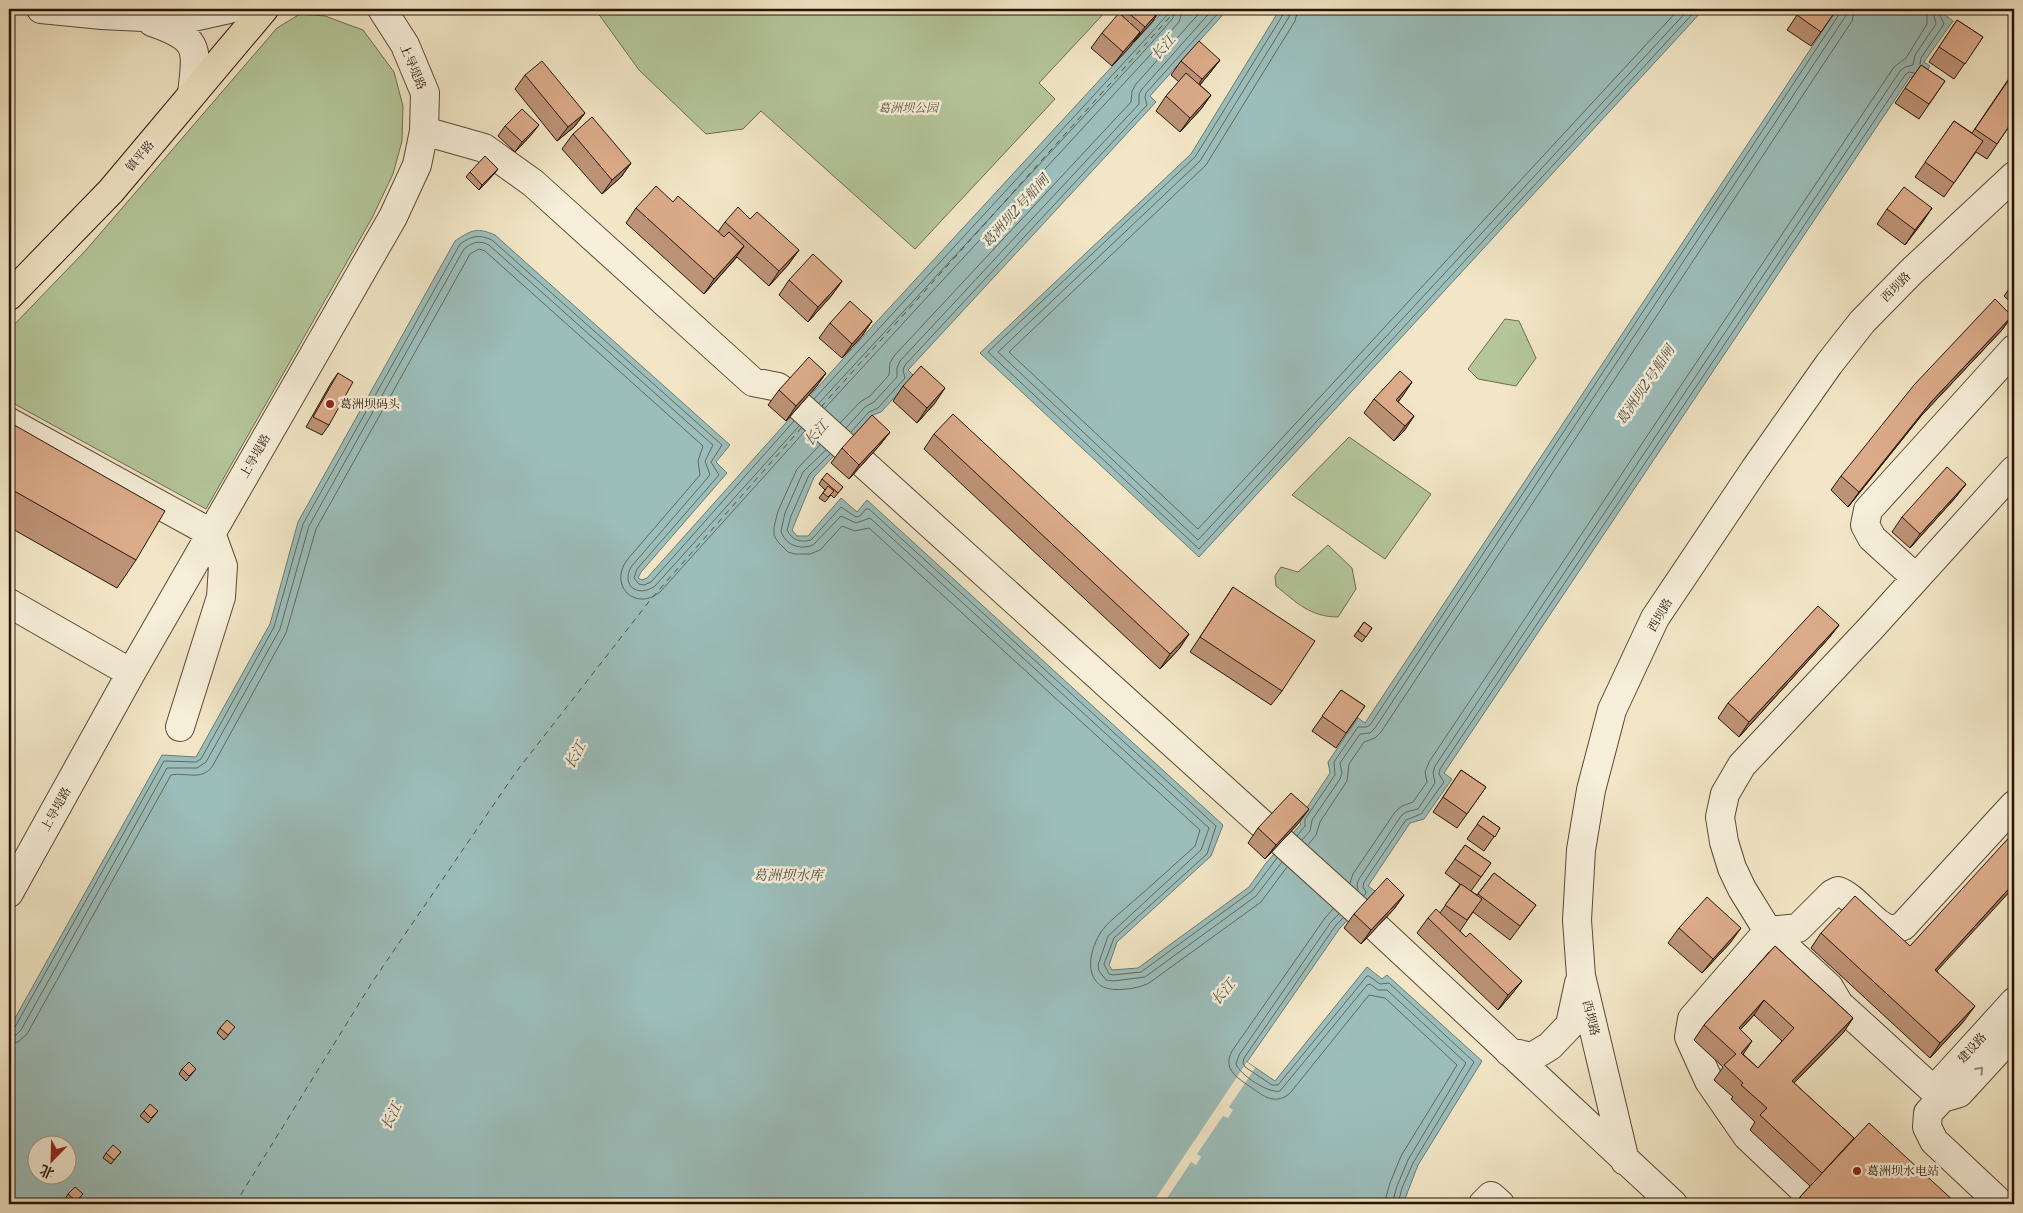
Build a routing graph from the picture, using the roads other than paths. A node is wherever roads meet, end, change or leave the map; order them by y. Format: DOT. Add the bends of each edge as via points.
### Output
graph roads {
  1 [pos="41,9"];
  2 [pos="229,9"];
  3 [pos="264,9"];
  4 [pos="382,9"];
  5 [pos="395,9"];
  6 [pos="137,17"];
  7 [pos="405,45"];
  8 [pos="192,94"];
  9 [pos="424,130"];
  10 [pos="2014,176"];
  11 [pos="9,296"];
  12 [pos="2014,349"];
  13 [pos="9,422"];
  14 [pos="2014,470"];
  15 [pos="211,533"];
  16 [pos="1916,578"];
  17 [pos="9,604"];
  18 [pos="131,673"];
  19 [pos="180,727"];
  20 [pos="2014,805"];
  21 [pos="9,893"];
  22 [pos="1768,931"];
  23 [pos="1580,976"];
  24 [pos="2014,1002"];
  25 [pos="2014,1033"];
  26 [pos="1509,1052"];
  27 [pos="1942,1098"];
  28 [pos="1626,1161"];
  29 [pos="1803,1188"];
  30 [pos="1666,1202"];
  31 [pos="1483,1204"];
  32 [pos="1500,1204"];
  33 [pos="2002,1204"];
  1 -- 6 [label="street"];
  2 -- 6 [label="street" via="184,19"];
  3 -- 8 [label="main road, 镇平路"];
  4 -- 7 [label="street, 上导堤路"];
  5 -- 7 [label="street"];
  6 -- 8 [label="street" via="177,31 190,43 196,54"];
  7 -- 9 [label="street, 上导堤路" via="425,92"];
  8 -- 11 [label="main road, 镇平路" via="111,191"];
  9 -- 15 [label="street, 上导堤路" via="417,165 393,217"];
  9 -- 26 [label="street" via="484,148 532,183 753,382 778,387 1358,910"];
  10 -- 23 [label="street, 西坝路" via="1862,322 1793,413 1656,618 1612,710 1591,790 1581,850 1577,920"];
  12 -- 16 [label="street" via="1868,510 1865,525 1872,538"];
  13 -- 15 [label="street"];
  14 -- 16 [label="street"];
  15 -- 18 [label="street, 上导堤路"];
  15 -- 19 [label="street" via="223,566 221,597"];
  16 -- 22 [label="street" via="1742,765 1725,794 1720,817 1732,868"];
  17 -- 18 [label="street"];
  18 -- 21 [label="street, 上导堤路"];
  20 -- 22 [label="street" via="1903,926 1892,930 1883,927 1846,894 1838,891 1798,928"];
  22 -- 27 [label="street" via="1829,987 1839,1004"];
  22 -- 29 [label="street" via="1692,1019 1689,1037 1709,1081 1747,1136"];
  23 -- 26 [label="street" via="1570,1025 1550,1046 1532,1057"];
  23 -- 28 [label="street, 西坝路"];
  24 -- 27 [label="street, 建设路" via="1944,1079"];
  27 -- 25 [label="street, one-way" via="1959,1093"];
  26 -- 28 [label="street"];
  27 -- 33 [label="street" via="1928,1113 1927,1127 1934,1142"];
  28 -- 30 [label="street"];
  31 -- 32 [label="street" via="1491,1196"];
}
